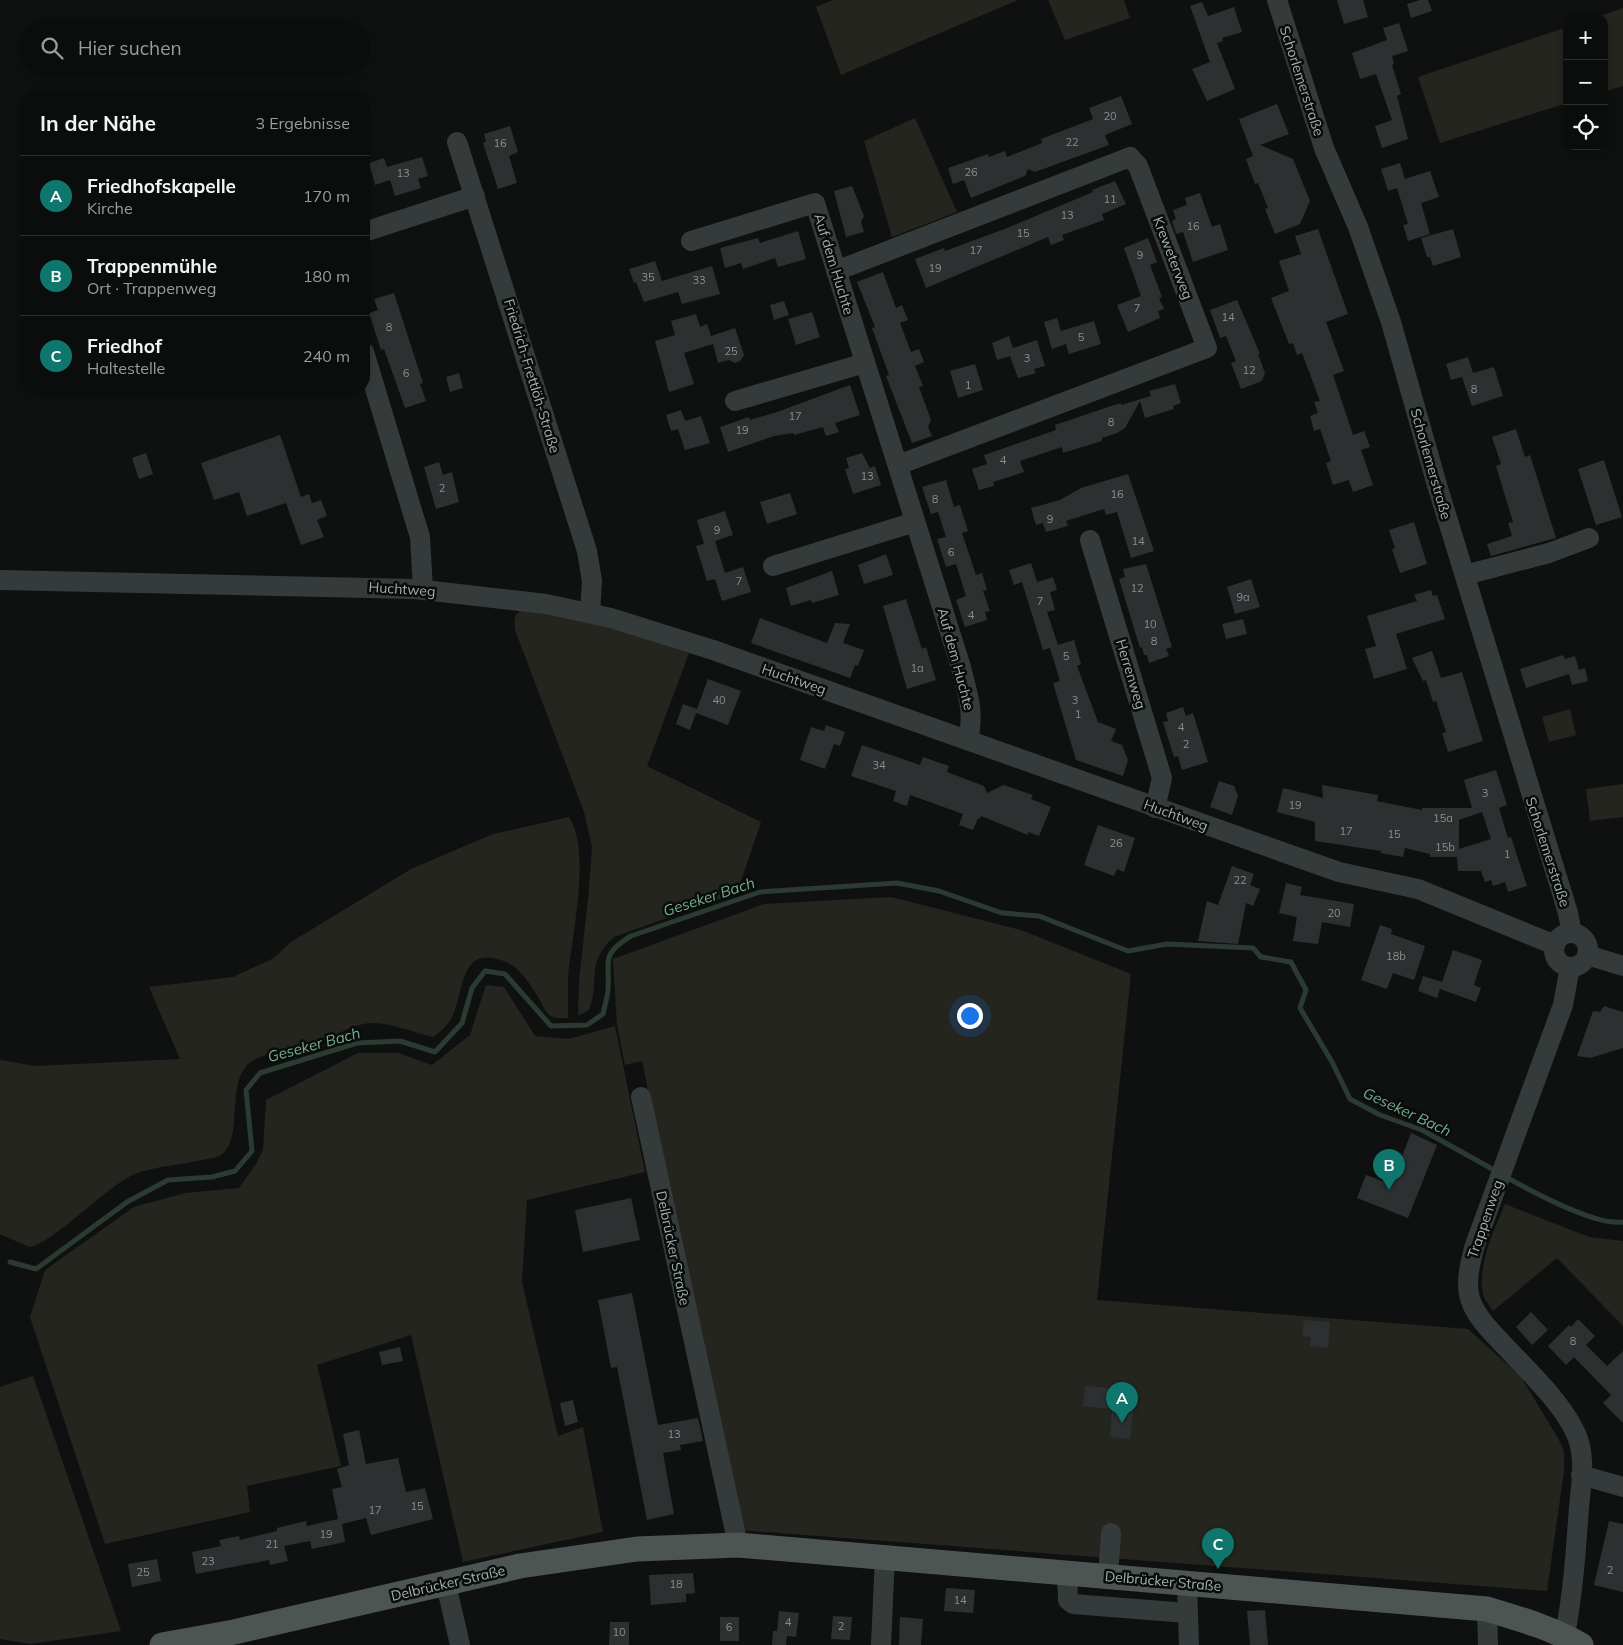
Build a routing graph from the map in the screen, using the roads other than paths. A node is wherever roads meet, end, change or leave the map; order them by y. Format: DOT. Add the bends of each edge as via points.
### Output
graph roads {
  1 [pos="1277,0"];
  2 [pos="457,142"];
  3 [pos="475,196"];
  4 [pos="370,230"];
  5 [pos="691,241"];
  6 [pos="836,271"];
  7 [pos="865,363"];
  8 [pos="370,372"];
  9 [pos="735,401"];
  10 [pos="898,464"];
  11 [pos="915,522"];
  12 [pos="1589,538"];
  13 [pos="1090,540"];
  14 [pos="773,566"];
  15 [pos="1465,575"];
  16 [pos="0,580"];
  17 [pos="423,589"];
  18 [pos="590,613"];
  19 [pos="968,740"];
  20 [pos="1155,808"];
  21 [pos="1572,933"];
  22 [pos="1555,945"];
  23 [pos="1587,954"];
  24 [pos="1623,966"];
  25 [pos="1570,967"];
  26 [pos="641,1097"];
  27 [pos="1581,1476"];
  28 [pos="1623,1487"];
  29 [pos="1111,1533"];
  30 [pos="738,1545"];
  31 [pos="885,1556"];
  32 [pos="1067,1573"];
  33 [pos="1108,1576"];
  34 [pos="446,1584"];
  35 [pos="1187,1584"];
  36 [pos="1487,1609"];
  37 [pos="1188,1613"];
  38 [pos="1573,1640"];
  39 [pos="162,1645"];
  40 [pos="460,1645"];
  41 [pos="881,1645"];
  42 [pos="1189,1645"];
  43 [pos="1488,1645"];
  1 -- 15 [label="street, Schorlemerstraße" via="1324,148 1358,227 1391,322"];
  2 -- 3 [label="street, Friedrich-Frettlöh-Straße"];
  3 -- 4 [label="street"];
  3 -- 18 [label="street, Friedrich-Frettlöh-Straße" via="587,550 592,581"];
  5 -- 6 [label="street, Auf dem Huchte" via="815,203"];
  6 -- 7 [label="street, Auf dem Huchte"];
  6 -- 10 [label="street, Kreweterweg" via="1130,157 1138,166 1207,348"];
  7 -- 9 [label="street"];
  7 -- 10 [label="street, Auf dem Huchte"];
  8 -- 17 [label="street" via="420,537"];
  10 -- 11 [label="street, Auf dem Huchte"];
  11 -- 14 [label="street"];
  11 -- 19 [label="street, Auf dem Huchte" via="972,711"];
  12 -- 15 [label="street" via="1549,553"];
  13 -- 20 [label="street, Herrenweg" via="1162,778"];
  15 -- 21 [label="street, Schorlemerstraße"];
  16 -- 17 [label="street, Huchtweg"];
  17 -- 18 [label="street, Huchtweg"];
  18 -- 19 [label="street, Huchtweg" via="713,650"];
  19 -- 20 [label="street, Huchtweg"];
  20 -- 22 [label="street, Huchtweg" via="1340,872 1418,890"];
  21 -- 22 [label="street" via="1561,936"];
  21 -- 23 [label="street" via="1585,940"];
  22 -- 25 [label="street" via="1557,959"];
  23 -- 24 [label="street"];
  23 -- 25 [label="street" via="1579,965"];
  25 -- 27 [label="street, Trappenweg" via="1563,1005 1475,1245 1469,1269 1469,1294 1481,1321 1536,1380 1571,1424 1581,1453"];
  26 -- 30 [label="street, Delbrücker Straße"];
  27 -- 28 [label="street"];
  27 -- 38 [label="street, Trappenweg"];
  29 -- 33 [label="street"];
  30 -- 31 [label="main road, Delbrücker Straße"];
  30 -- 34 [label="main road, Delbrücker Straße" via="604,1553 520,1566"];
  31 -- 32 [label="main road, Delbrücker Straße"];
  31 -- 41 [label="street"];
  32 -- 33 [label="main road, Delbrücker Straße"];
  32 -- 37 [label="street" via="1068,1600 1073,1604"];
  33 -- 35 [label="main road, Delbrücker Straße"];
  34 -- 39 [label="main road, Delbrücker Straße"];
  34 -- 40 [label="street"];
  35 -- 36 [label="main road, Delbrücker Straße"];
  35 -- 37 [label="street"];
  36 -- 38 [label="main road, Delbrücker Straße"];
  36 -- 43 [label="street"];
  37 -- 42 [label="street"];
}
